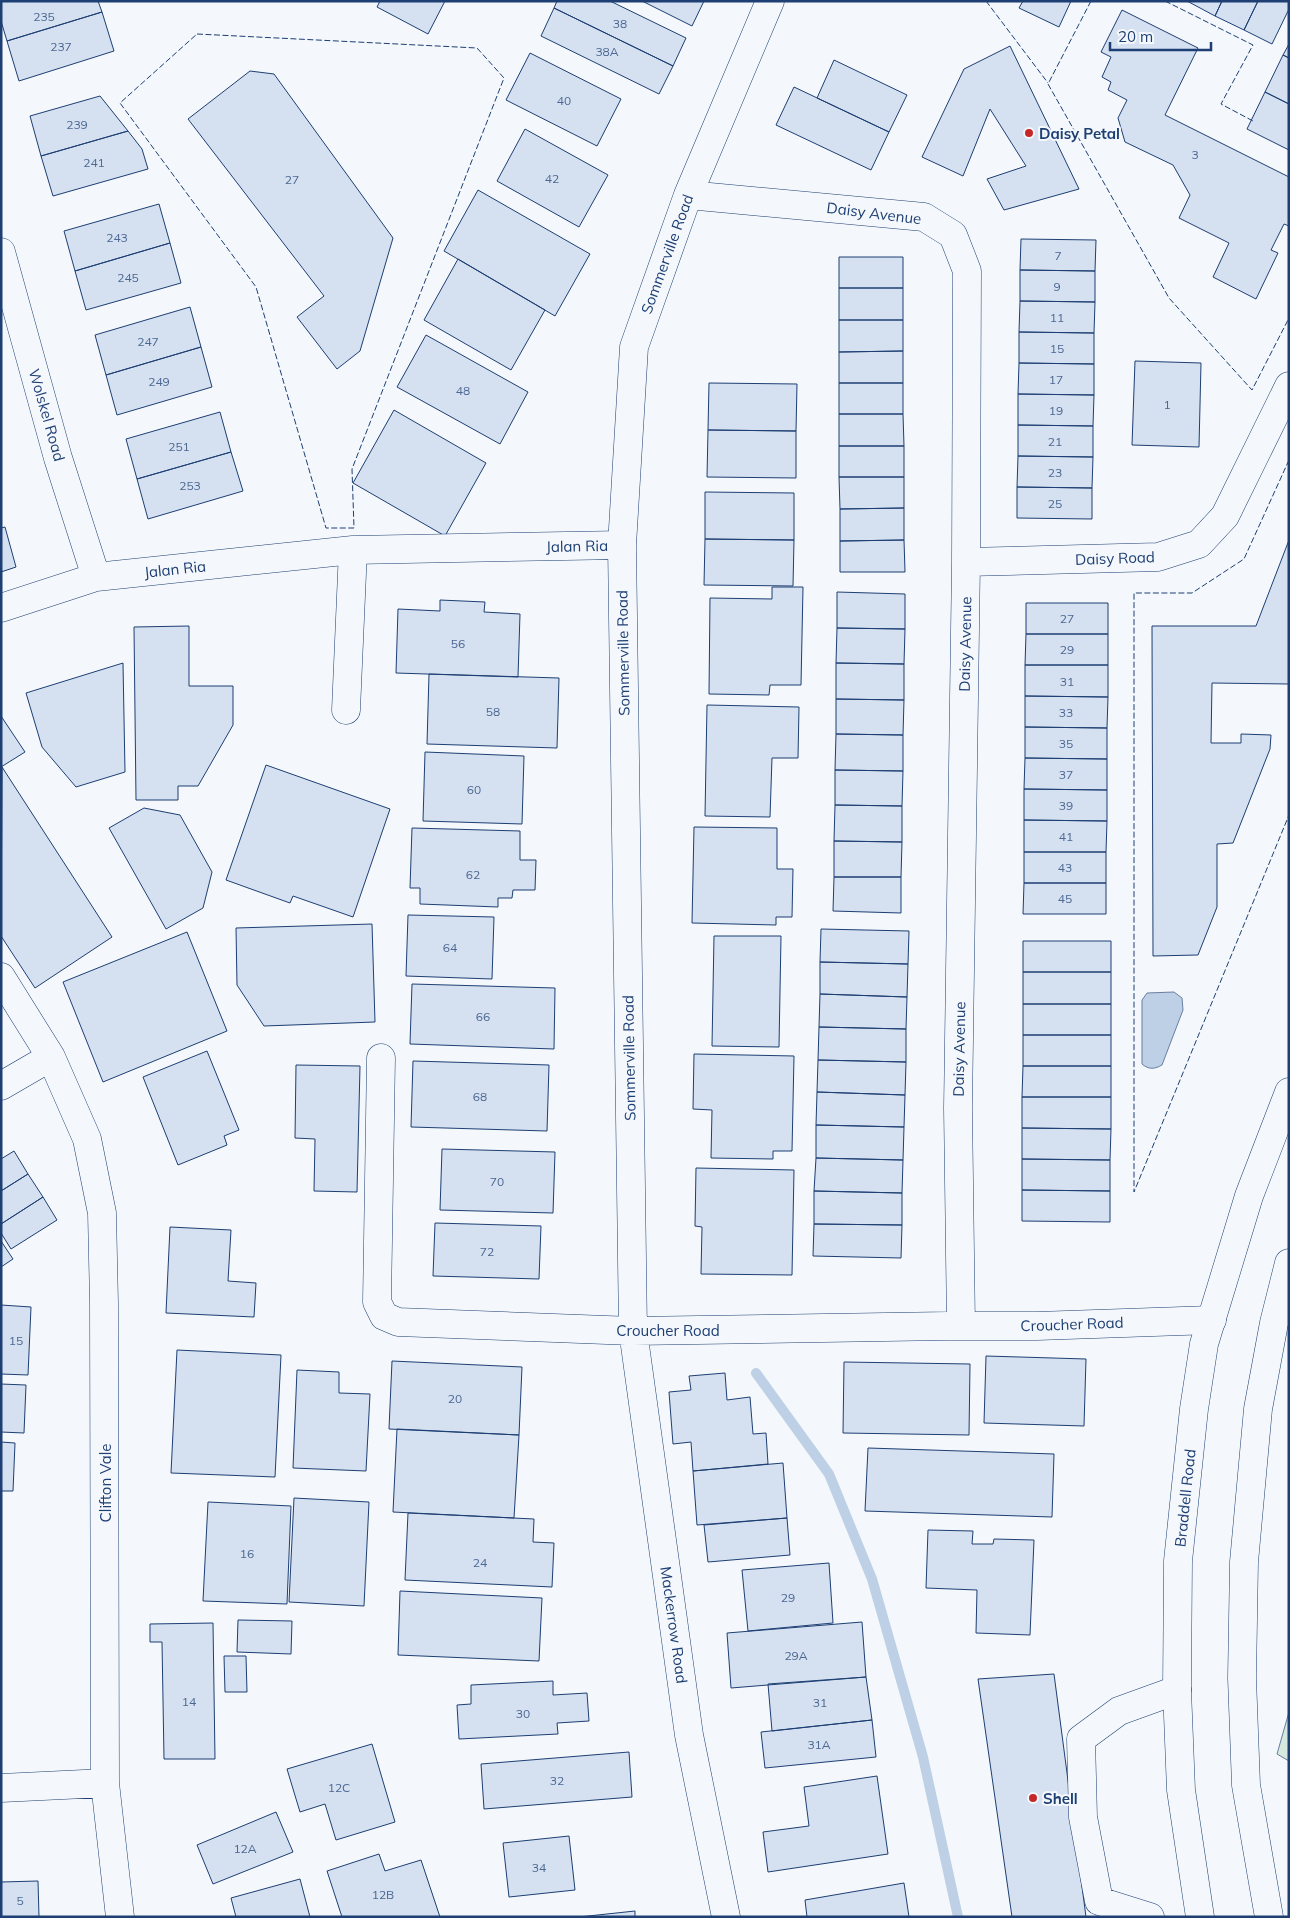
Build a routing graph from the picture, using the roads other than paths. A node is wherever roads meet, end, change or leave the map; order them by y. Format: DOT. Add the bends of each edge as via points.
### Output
graph roads {
  1 [pos="770,1"];
  2 [pos="688,195"];
  3 [pos="1,252"];
  4 [pos="1289,386"];
  5 [pos="622,545"];
  6 [pos="353,550"];
  7 [pos="966,562"];
  8 [pos="96,577"];
  9 [pos="1,608"];
  10 [pos="346,710"];
  11 [pos="1,976"];
  12 [pos="51,1057"];
  13 [pos="381,1058"];
  14 [pos="1,1086"];
  15 [pos="1289,1092"];
  16 [pos="1289,1264"];
  17 [pos="1212,1320"];
  18 [pos="961,1326"];
  19 [pos="633,1331"];
  20 [pos="1177,1690"];
  21 [pos="105,1783"];
  22 [pos="1,1788"];
  23 [pos="120,1917"];
  24 [pos="726,1917"];
  25 [pos="1150,1917"];
  26 [pos="1200,1917"];
  27 [pos="1269,1917"];
  1 -- 2 [label="main road, Sommerville Road"];
  2 -- 5 [label="main road, Sommerville Road" via="634,347"];
  2 -- 7 [label="main road, Daisy Avenue" via="924,217 952,235 967,271"];
  3 -- 8 [label="main road, Wolskel Road" via="58,458"];
  4 -- 7 [label="main road, Daisy Road" via="1225,516 1199,544 1158,557"];
  5 -- 6 [label="main road, Jalan Ria"];
  5 -- 19 [label="main road, Sommerville Road"];
  6 -- 8 [label="main road, Jalan Ria"];
  6 -- 10 [label="main road"];
  7 -- 18 [label="main road, Daisy Avenue" via="958,1108"];
  8 -- 9 [label="main road, Jalan Ria"];
  11 -- 12 [label="main road, Clifton Vale"];
  12 -- 14 [label="main road"];
  12 -- 21 [label="main road, Clifton Vale" via="87,1139 102,1213"];
  13 -- 19 [label="main road, Croucher Road" via="377,1302 384,1316 398,1322"];
  15 -- 17 [label="main road, Braddell Road" via="1249,1196"];
  16 -- 27 [label="main road" via="1258,1409 1244,1562 1242,1678 1246,1785"];
  17 -- 18 [label="main road, Croucher Road"];
  17 -- 20 [label="main road, Braddell Road" via="1204,1344 1194,1409 1178,1561"];
  18 -- 19 [label="main road, Croucher Road"];
  19 -- 24 [label="main road, Mackerrow Road" via="690,1735"];
  20 -- 25 [label="main road" via="1119,1711 1081,1739 1083,1817 1099,1901"];
  20 -- 26 [label="main road, Braddell Road" via="1181,1790"];
  21 -- 22 [label="main road"];
  21 -- 23 [label="main road, Clifton Vale"];
}
